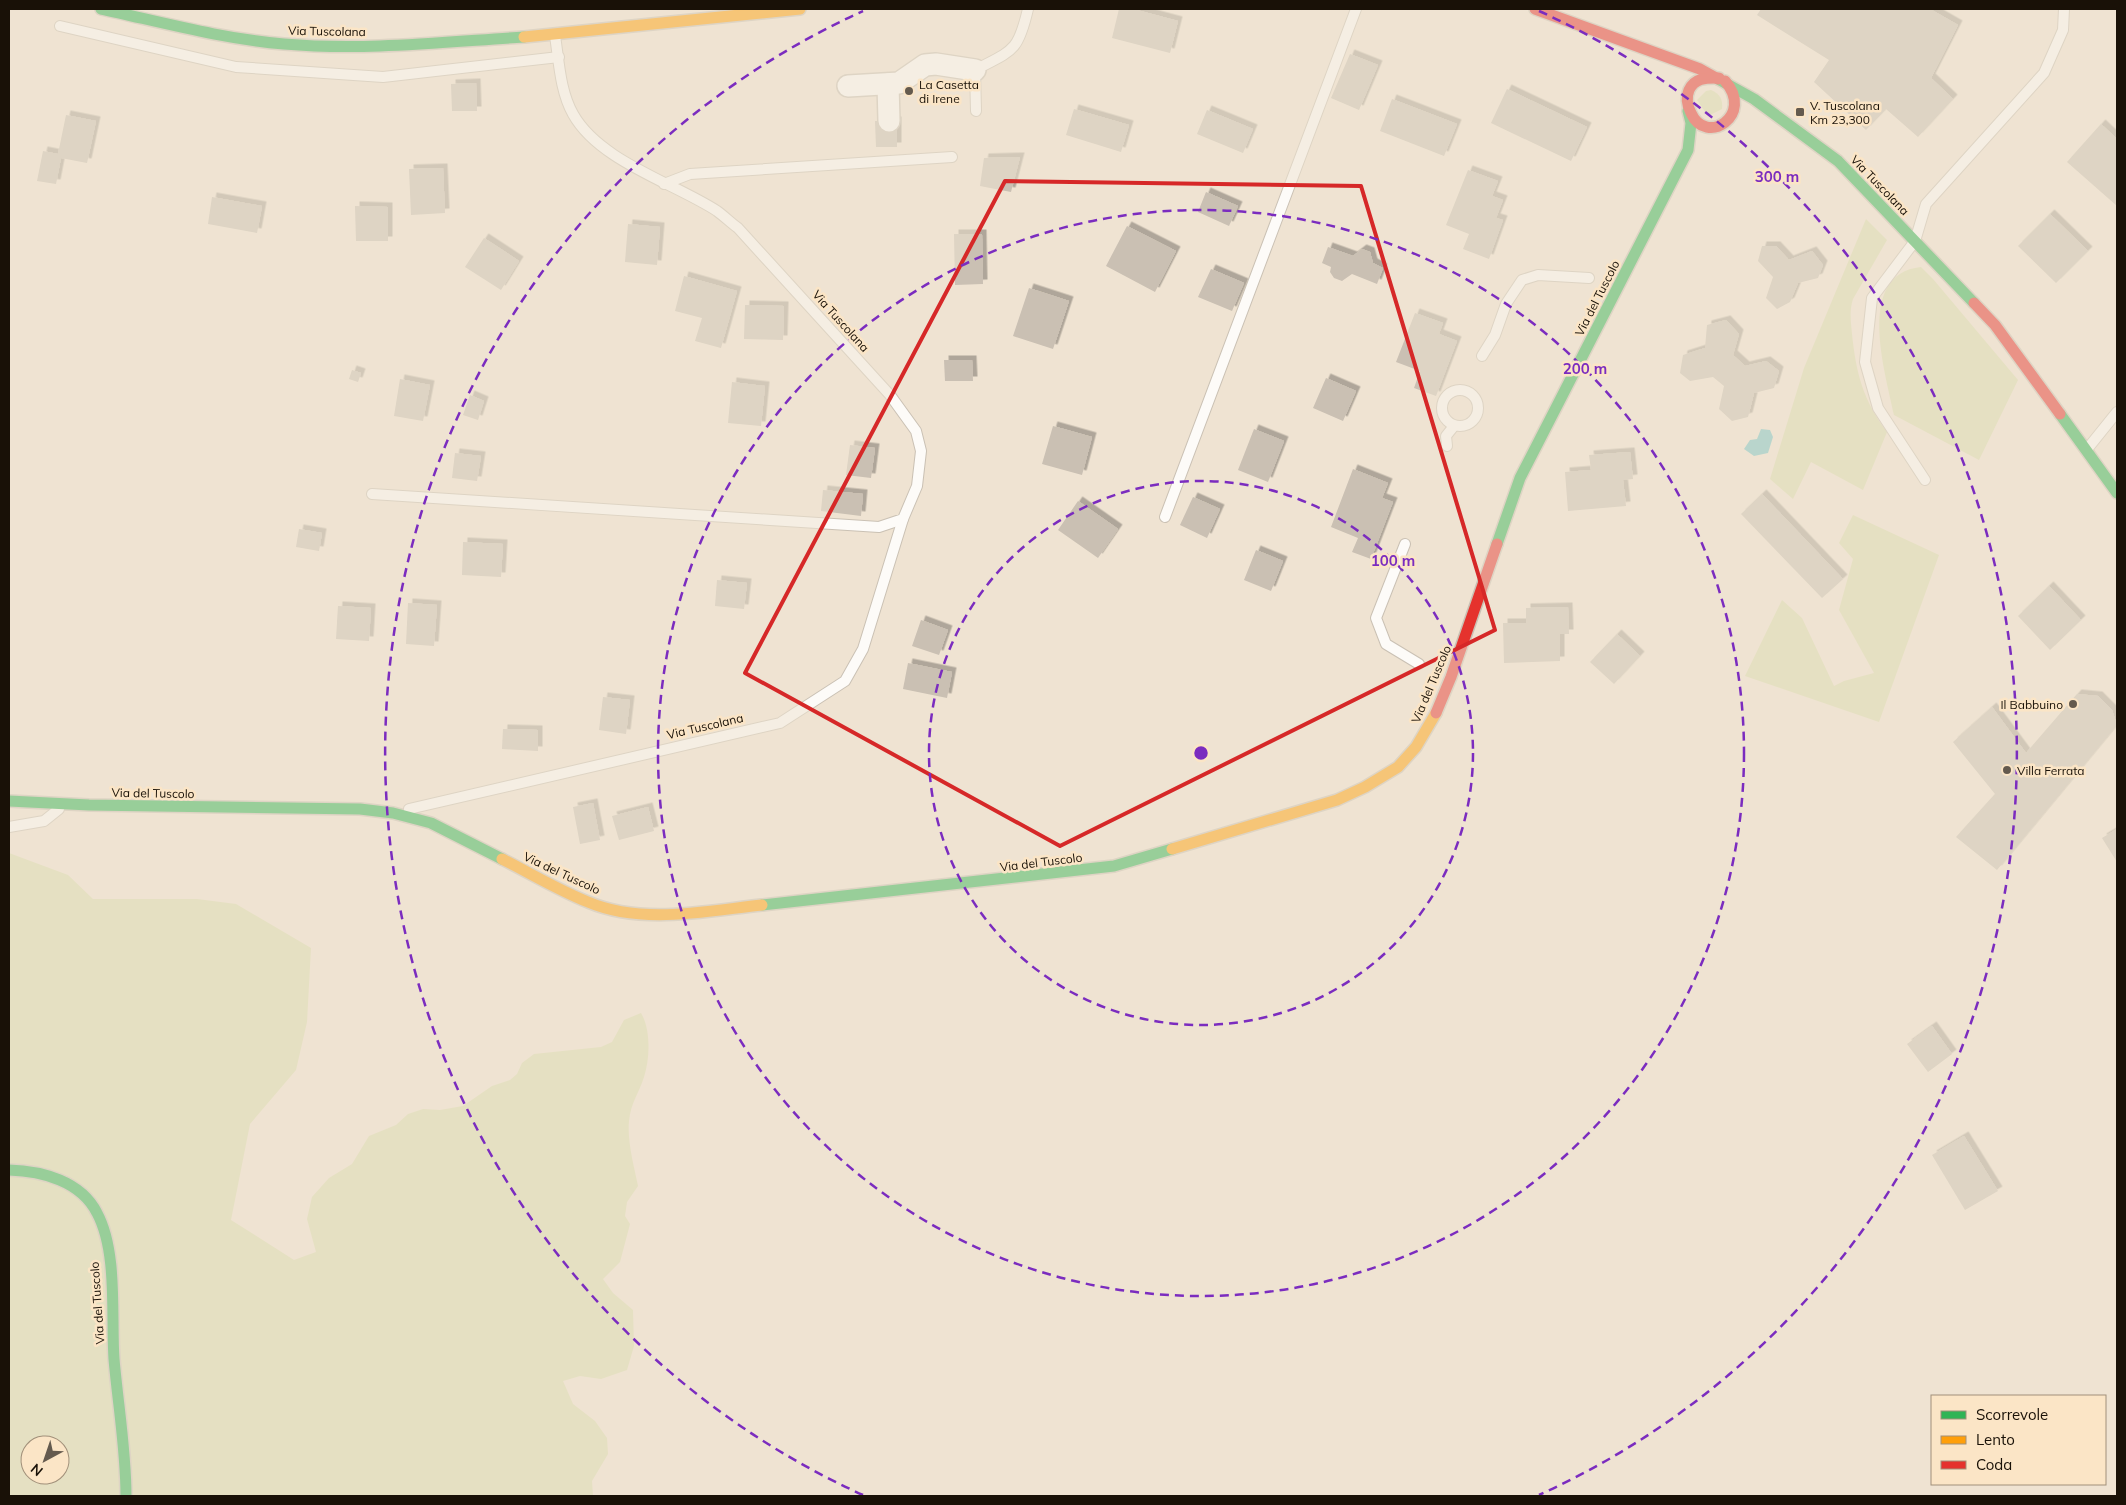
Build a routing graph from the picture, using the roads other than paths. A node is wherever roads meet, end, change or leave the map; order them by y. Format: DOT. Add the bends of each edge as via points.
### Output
graph roads {
  1 [pos="101,9"];
  2 [pos="800,9"];
  3 [pos="1028,9"];
  4 [pos="1356,9"];
  5 [pos="1535,9"];
  6 [pos="2064,9"];
  7 [pos="60,26"];
  8 [pos="555,35"];
  9 [pos="1662,55"];
  10 [pos="559,57"];
  11 [pos="975,70"];
  12 [pos="1722,80"];
  13 [pos="888,84"];
  14 [pos="848,86"];
  15 [pos="1687,107"];
  16 [pos="976,111"];
  17 [pos="1772,112"];
  18 [pos="889,121"];
  19 [pos="1723,124"];
  20 [pos="1688,150"];
  21 [pos="952,157"];
  22 [pos="664,184"];
  23 [pos="1915,242"];
  24 [pos="1589,278"];
  25 [pos="1482,356"];
  26 [pos="2117,412"];
  27 [pos="1454,426"];
  28 [pos="1447,446"];
  29 [pos="2085,451"];
  30 [pos="1925,480"];
  31 [pos="2117,493"];
  32 [pos="372,494"];
  33 [pos="1165,517"];
  34 [pos="903,519"];
  35 [pos="1405,544"];
  36 [pos="1419,664"];
  37 [pos="9,800"];
  38 [pos="65,804"];
  39 [pos="393,813"];
  40 [pos="9,827"];
  41 [pos="9,1170"];
  42 [pos="126,1496"];
  1 -- 8 [label="street, Via Tuscolana" via="239,38 307,46 357,47"];
  2 -- 8 [label="street, Via Tuscolana"];
  3 -- 11 [label="lane" via="1021,38 1008,53"];
  4 -- 33 [label="lane"];
  5 -- 9 [label="street, Via Tuscolana"];
  6 -- 23 [label="lane" via="2064,30 2044,73 1926,204"];
  7 -- 10 [label="lane" via="236,67 383,76"];
  8 -- 10 [label="lane, Via Tuscolana"];
  9 -- 12 [label="street, Via Tuscolana"];
  9 -- 15 [label="street" via="1677,74"];
  10 -- 22 [label="lane, Via Tuscolana" via="565,93 573,115 602,146"];
  11 -- 13 [label="street" via="936,64 924,66 899,83"];
  11 -- 16 [label="lane"];
  12 -- 15 [label="street" via="1708,77 1694,84 1689,90"];
  12 -- 17 [label="street, Via Tuscolana"];
  12 -- 19 [label="street" via="1735,94 1736,102 1731,116"];
  13 -- 14 [label="street"];
  13 -- 18 [label="street"];
  15 -- 19 [label="street" via="1692,117 1704,126"];
  15 -- 20 [label="street" via="1691,123"];
  17 -- 19 [label="street" via="1758,110"];
  17 -- 23 [label="street, Via Tuscolana" via="1838,161"];
  19 -- 20 [label="street"];
  20 -- 39 [label="street, Via del Tuscolo" via="1520,478 1451,677 1431,724 1398,767 1366,787 1337,800 1114,866 665,916 641,915 589,903 431,823"];
  21 -- 22 [label="lane" via="690,174"];
  22 -- 34 [label="lane, Via Tuscolana" via="716,211 738,228 901,410 916,431 921,451 917,486"];
  23 -- 29 [label="street, Via Tuscolana" via="1995,325"];
  23 -- 30 [label="lane" via="1872,298 1865,362 1878,408"];
  24 -- 25 [label="lane" via="1538,275 1522,280 1506,304 1495,335"];
  26 -- 29 [label="lane"];
  27 -- 28 [label="lane" via="1446,436"];
  29 -- 31 [label="street, Via Tuscolana"];
  32 -- 34 [label="lane" via="880,527"];
  34 -- 39 [label="lane, Via Tuscolana" via="863,649 845,681 780,723"];
  35 -- 36 [label="lane" via="1376,618 1386,644"];
  37 -- 38 [label="street, Via del Tuscolo"];
  38 -- 39 [label="street, Via del Tuscolo" via="360,809"];
  38 -- 40 [label="lane" via="44,821"];
  41 -- 42 [label="street, Via del Tuscolo" via="44,1173 82,1192 97,1211 103,1226"];
}
